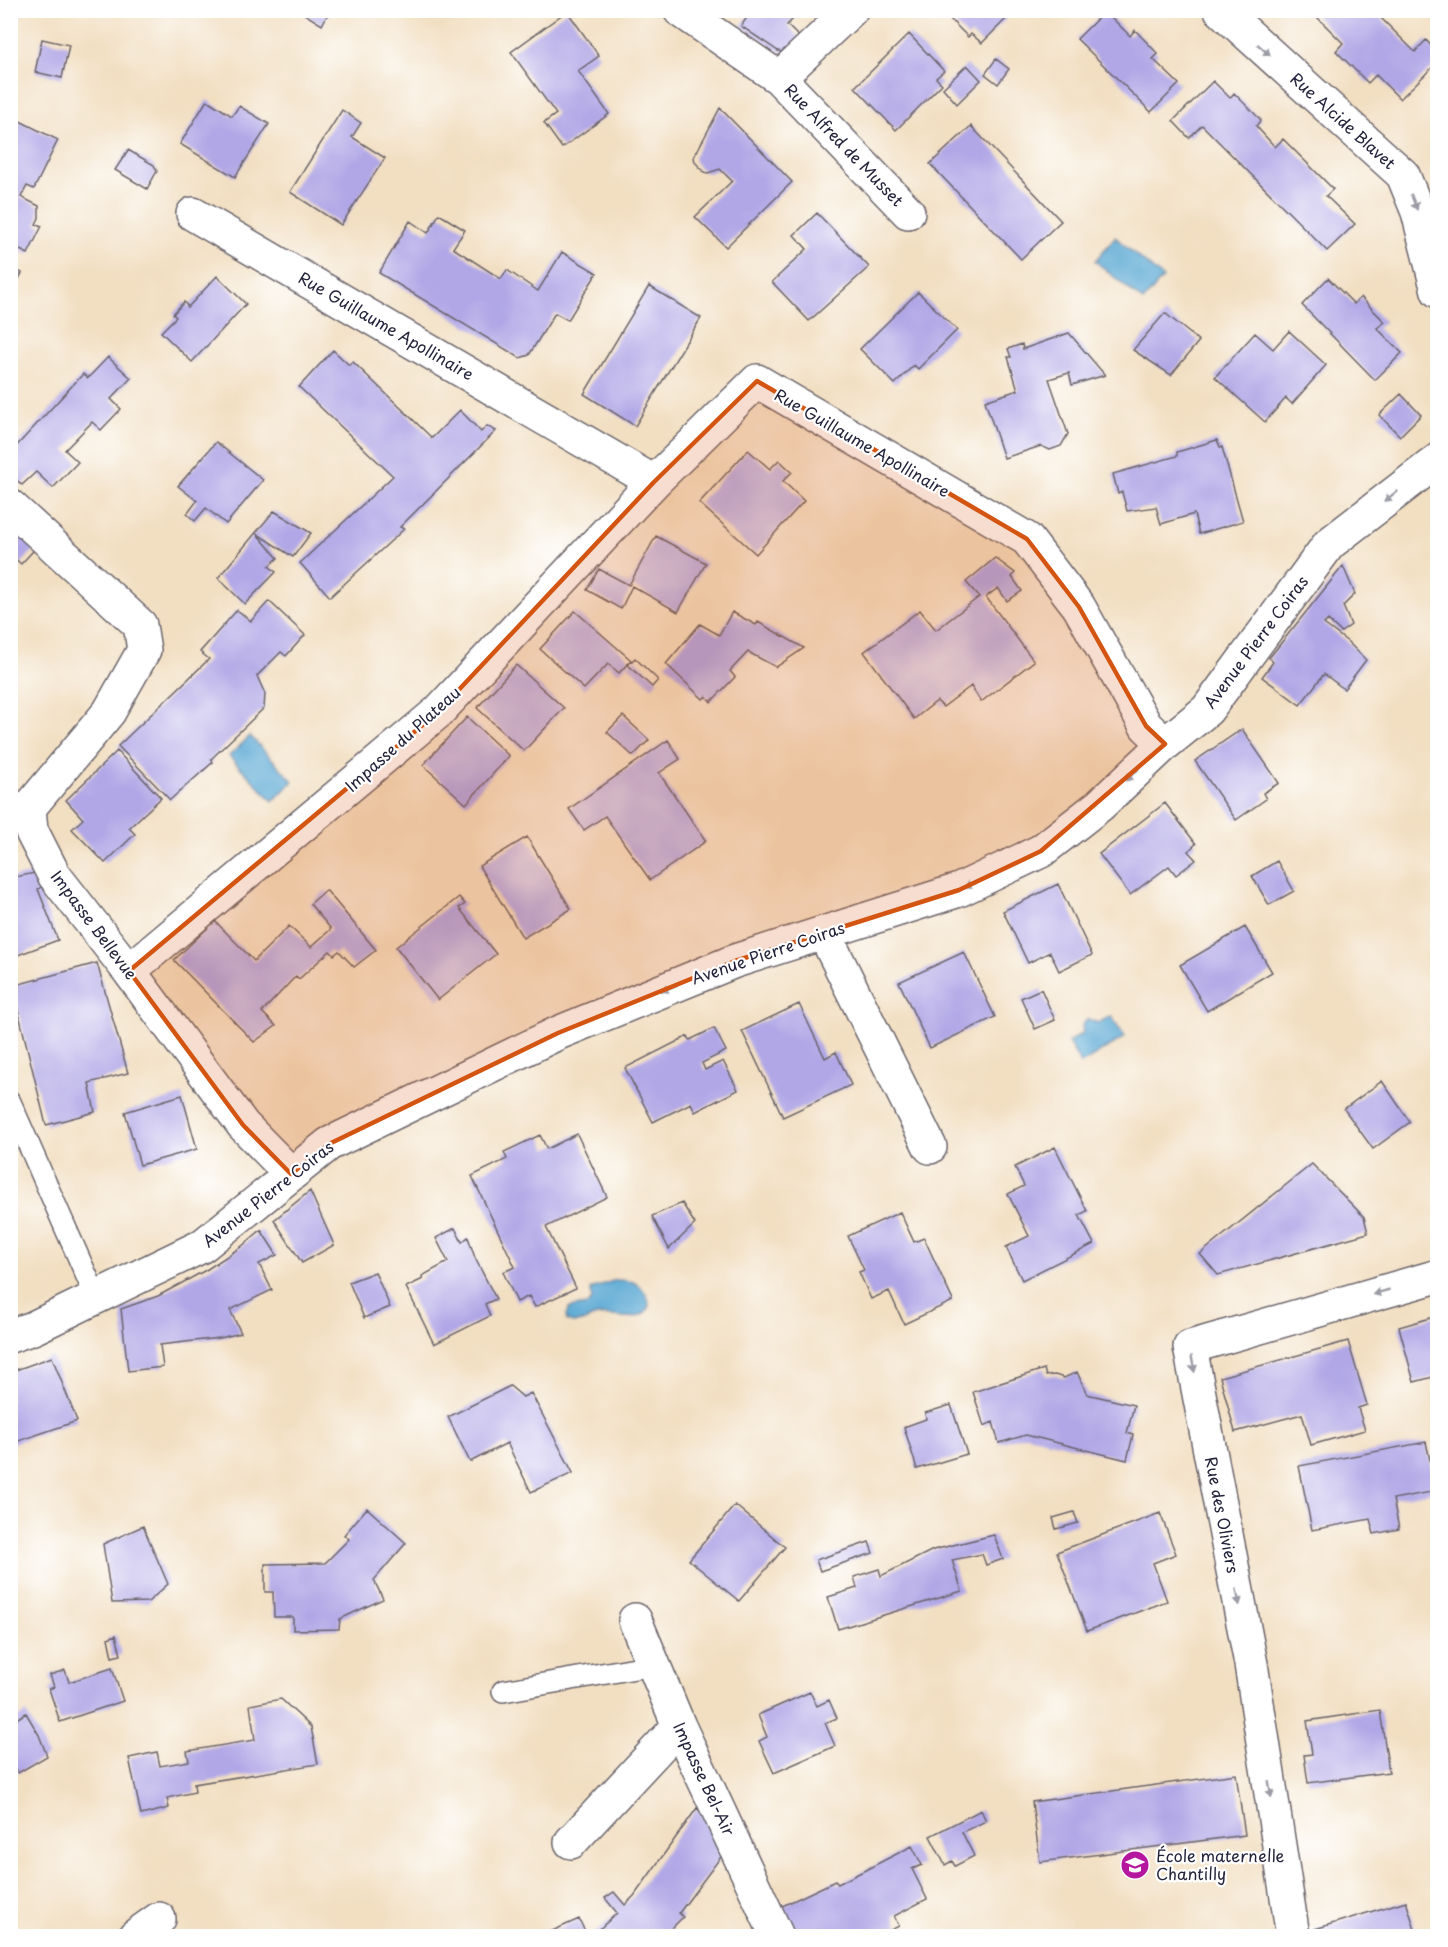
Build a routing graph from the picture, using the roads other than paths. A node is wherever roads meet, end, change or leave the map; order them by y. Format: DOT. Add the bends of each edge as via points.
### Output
graph roads {
  1 [pos="680,10"];
  2 [pos="850,10"];
  3 [pos="1221,10"];
  4 [pos="779,78"];
  5 [pos="908,212"];
  6 [pos="193,214"];
  7 [pos="1437,291"];
  8 [pos="1437,460"];
  9 [pos="654,482"];
  10 [pos="10,506"];
  11 [pos="1165,744"];
  12 [pos="824,933"];
  13 [pos="129,971"];
  14 [pos="10,1102"];
  15 [pos="930,1147"];
  16 [pos="291,1174"];
  17 [pos="1437,1276"];
  18 [pos="96,1297"];
  19 [pos="10,1336"];
  20 [pos="635,1620"];
  21 [pos="653,1665"];
  22 [pos="503,1691"];
  23 [pos="679,1726"];
  24 [pos="571,1842"];
  25 [pos="777,1936"];
  26 [pos="1293,1936"];
  1 -- 4 [label="street, Rue Alfred de Musset"];
  2 -- 4 [label="street, Rue Alfred de Musset"];
  3 -- 7 [label="street, Rue Alcide Blavet, one-way" via="1402,175 1418,212"];
  4 -- 5 [label="street, Rue Alfred de Musset"];
  6 -- 9 [label="street, Rue Guillaume Apollinaire"];
  8 -- 11 [label="street, Avenue Pierre Coiras, one-way" via="1329,544 1207,710"];
  9 -- 11 [label="street, Rue Guillaume Apollinaire" via="757,381 1028,539 1079,607 1146,726"];
  9 -- 13 [label="street, Impasse du Plateau" via="438,712"];
  10 -- 13 [label="street, Impasse Bellevue" via="140,625 144,650 109,712 29,808 31,830 54,875"];
  11 -- 12 [label="street, Avenue Pierre Coiras, one-way" via="1100,805 1041,851 959,890"];
  12 -- 15 [label="street"];
  12 -- 16 [label="street, Avenue Pierre Coiras, one-way" via="735,961 558,1034 329,1144"];
  13 -- 16 [label="street, Impasse Bellevue" via="243,1125"];
  14 -- 18 [label="lane"];
  16 -- 18 [label="street, Avenue Pierre Coiras" via="202,1246"];
  17 -- 26 [label="street, Rue des Oliviers, one-way" via="1190,1347 1251,1664"];
  18 -- 19 [label="street, Avenue Pierre Coiras"];
  20 -- 21 [label="street, Impasse Bel-Air"];
  21 -- 22 [label="lane"];
  21 -- 23 [label="street, Impasse Bel-Air"];
  23 -- 24 [label="street"];
  23 -- 25 [label="street, Impasse Bel-Air"];
}
